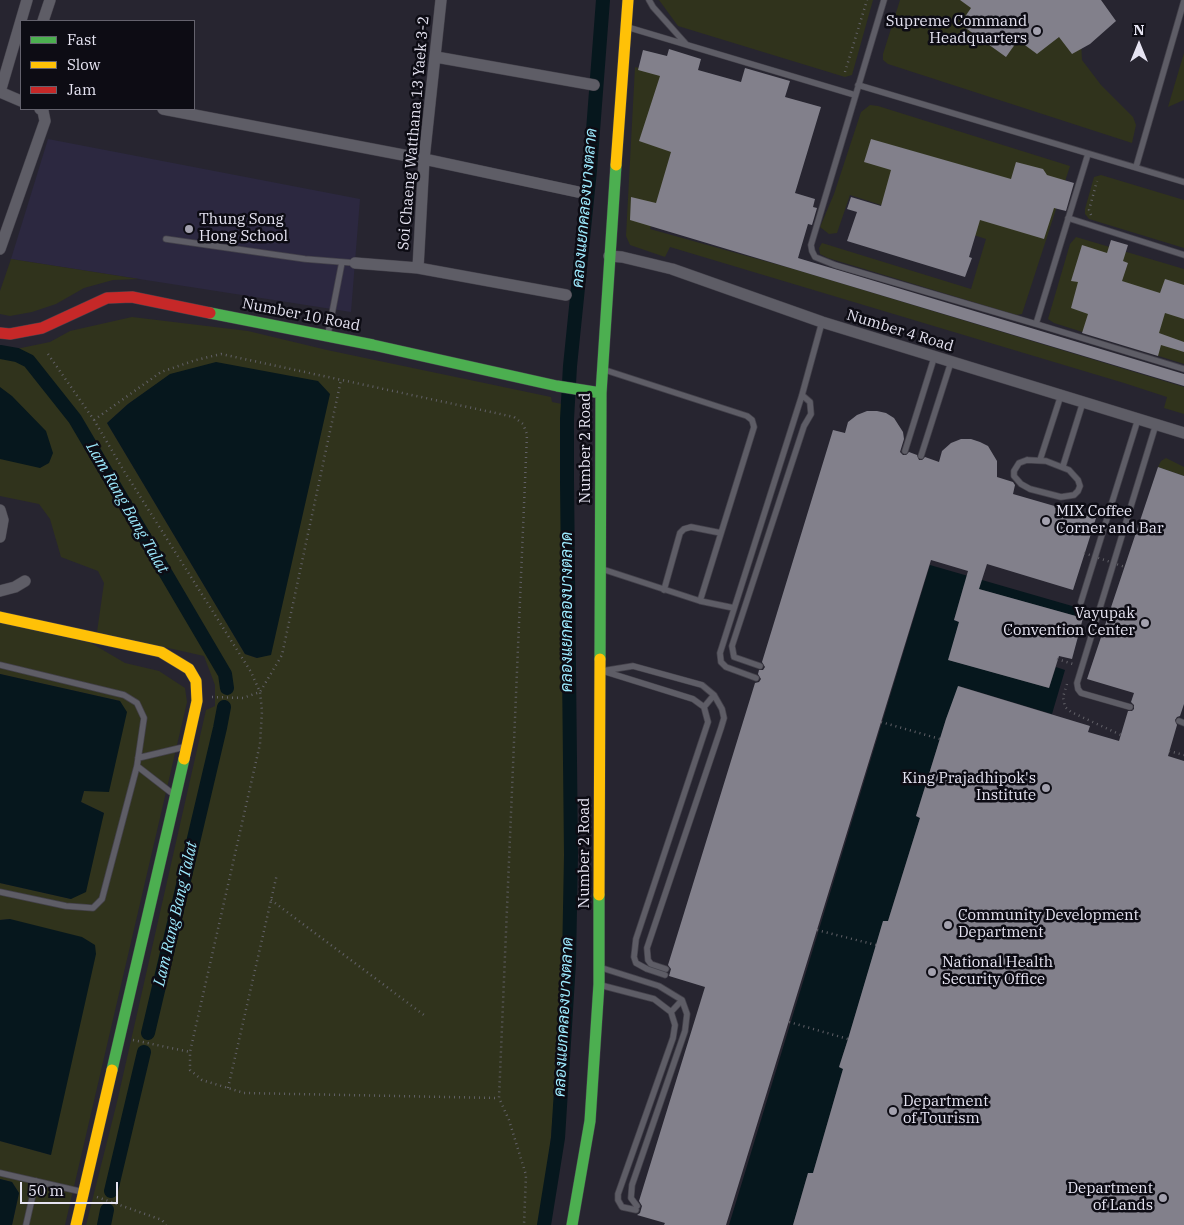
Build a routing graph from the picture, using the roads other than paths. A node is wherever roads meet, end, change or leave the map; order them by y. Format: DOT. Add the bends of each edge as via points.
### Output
graph roads {
  1 [pos="50,0"];
  2 [pos="441,0"];
  3 [pos="628,0"];
  4 [pos="650,0"];
  5 [pos="884,0"];
  6 [pos="23,1"];
  7 [pos="1184,1"];
  8 [pos="43,20"];
  9 [pos="626,27"];
  10 [pos="687,46"];
  11 [pos="436,57"];
  12 [pos="858,85"];
  13 [pos="594,86"];
  14 [pos="0,92"];
  15 [pos="855,95"];
  16 [pos="20,101"];
  17 [pos="42,110"];
  18 [pos="167,110"];
  19 [pos="1088,154"];
  20 [pos="424,159"];
  21 [pos="1136,168"];
  22 [pos="1184,182"];
  23 [pos="578,192"];
  24 [pos="1068,218"];
  25 [pos="166,239"];
  26 [pos="0,249"];
  27 [pos="1184,255"];
  28 [pos="609,256"];
  29 [pos="342,262"];
  30 [pos="355,263"];
  31 [pos="418,268"];
  32 [pos="566,295"];
  33 [pos="822,322"];
  34 [pos="1036,324"];
  35 [pos="0,332"];
  36 [pos="328,336"];
  37 [pos="934,358"];
  38 [pos="951,362"];
  39 [pos="1184,369"];
  40 [pos="602,370"];
  41 [pos="601,393"];
  42 [pos="802,395"];
  43 [pos="1061,395"];
  44 [pos="1083,402"];
  45 [pos="1138,419"];
  46 [pos="1156,424"];
  47 [pos="1184,433"];
  48 [pos="905,451"];
  49 [pos="921,456"];
  50 [pos="1040,460"];
  51 [pos="1063,466"];
  52 [pos="0,510"];
  53 [pos="721,533"];
  54 [pos="0,537"];
  55 [pos="601,569"];
  56 [pos="25,581"];
  57 [pos="664,590"];
  58 [pos="0,591"];
  59 [pos="700,601"];
  60 [pos="1081,602"];
  61 [pos="734,608"];
  62 [pos="0,617"];
  63 [pos="0,665"];
  64 [pos="760,666"];
  65 [pos="601,671"];
  66 [pos="756,678"];
  67 [pos="714,695"];
  68 [pos="704,706"];
  69 [pos="1130,707"];
  70 [pos="186,746"];
  71 [pos="138,758"];
  72 [pos="137,766"];
  73 [pos="175,796"];
  74 [pos="0,892"];
  75 [pos="600,967"];
  76 [pos="599,984"];
  77 [pos="682,1000"];
  78 [pos="671,1012"];
  79 [pos="0,1173"];
  80 [pos="36,1181"];
  81 [pos="84,1192"];
  82 [pos="26,1225"];
  83 [pos="76,1225"];
  84 [pos="572,1225"];
  1 -- 8 [label="street"];
  2 -- 11 [label="street, Soi Chaeng Watthana 13 Yaek 3-2"];
  3 -- 9 [label="street, Number 2 Road"];
  4 -- 10 [label="lane" via="652,7"];
  5 -- 12 [label="lane"];
  6 -- 14 [label="street"];
  7 -- 21 [label="lane"];
  9 -- 10 [label="lane"];
  9 -- 28 [label="street, Number 2 Road"];
  10 -- 15 [label="lane"];
  11 -- 13 [label="street"];
  11 -- 20 [label="street, Soi Chaeng Watthana 13 Yaek 3-2"];
  12 -- 15 [label="lane"];
  12 -- 19 [label="lane"];
  14 -- 16 [label="street"];
  15 -- 34 [label="lane" via="811,245 815,257"];
  17 -- 26 [label="street" via="45,121"];
  18 -- 20 [label="street"];
  19 -- 21 [label="lane"];
  19 -- 24 [label="lane"];
  20 -- 23 [label="street"];
  20 -- 31 [label="street, Soi Chaeng Watthana 13 Yaek 3-2"];
  21 -- 22 [label="lane"];
  24 -- 27 [label="lane"];
  24 -- 34 [label="lane"];
  25 -- 29 [label="lane"];
  28 -- 33 [label="street, Number 4 Road" via="672,270"];
  28 -- 40 [label="street, Number 2 Road"];
  29 -- 30 [label="lane"];
  29 -- 36 [label="lane"];
  30 -- 31 [label="street"];
  31 -- 32 [label="street"];
  33 -- 37 [label="street, Number 4 Road"];
  33 -- 42 [label="lane"];
  34 -- 39 [label="lane"];
  35 -- 36 [label="street, Number 10 Road" via="24,333 107,298 132,297"];
  36 -- 41 [label="street, Number 10 Road"];
  37 -- 38 [label="street, Number 4 Road"];
  37 -- 48 [label="lane"];
  38 -- 43 [label="street, Number 4 Road"];
  38 -- 49 [label="lane"];
  40 -- 41 [label="street, Number 2 Road"];
  40 -- 53 [label="lane" via="752,420 754,427"];
  41 -- 55 [label="street, Number 2 Road"];
  42 -- 61 [label="lane"];
  42 -- 64 [label="lane" via="810,402 811,414 804,426 732,646 734,657"];
  43 -- 44 [label="street, Number 4 Road"];
  43 -- 50 [label="lane"];
  44 -- 45 [label="street, Number 4 Road"];
  44 -- 51 [label="lane"];
  45 -- 46 [label="street, Number 4 Road"];
  45 -- 60 [label="lane"];
  46 -- 47 [label="street, Number 4 Road"];
  46 -- 69 [label="lane" via="1077,683 1081,693"];
  50 -- 51 [label="lane"];
  50 -- 51 [label="lane" via="1019,464 1014,471 1016,479 1030,489 1069,497 1080,486"];
  52 -- 54 [label="street" via="3,523"];
  53 -- 57 [label="lane" via="691,527 680,533"];
  53 -- 59 [label="lane"];
  55 -- 57 [label="lane"];
  55 -- 65 [label="street, Number 2 Road"];
  56 -- 58 [label="street"];
  57 -- 59 [label="lane"];
  59 -- 61 [label="lane"];
  61 -- 66 [label="lane" via="720,653 721,662"];
  62 -- 70 [label="street" via="161,652 189,668 196,681 196,696"];
  63 -- 71 [label="lane" via="124,695 137,703 144,718"];
  65 -- 67 [label="lane" via="633,666 702,686"];
  65 -- 68 [label="lane" via="693,699"];
  65 -- 75 [label="street, Number 2 Road"];
  67 -- 68 [label="lane"];
  67 -- 68 [label="lane" via="724,718 647,948 651,964 666,972 647,969 636,963 636,939 706,729 708,722"];
  70 -- 71 [label="lane"];
  70 -- 73 [label="street"];
  71 -- 72 [label="lane"];
  72 -- 73 [label="lane"];
  72 -- 74 [label="lane" via="102,899 93,908 66,906"];
  73 -- 81 [label="street"];
  75 -- 76 [label="street, Number 2 Road"];
  75 -- 77 [label="lane" via="659,986"];
  76 -- 78 [label="lane" via="654,1000"];
  76 -- 84 [label="street, Number 2 Road" via="590,1121"];
  77 -- 78 [label="lane"];
  77 -- 78 [label="lane" via="687,1014 684,1031 632,1185 631,1198 637,1208 622,1207 618,1194 673,1038 676,1025"];
  79 -- 80 [label="lane"];
  80 -- 81 [label="lane"];
  80 -- 82 [label="lane"];
  81 -- 83 [label="street"];
}
